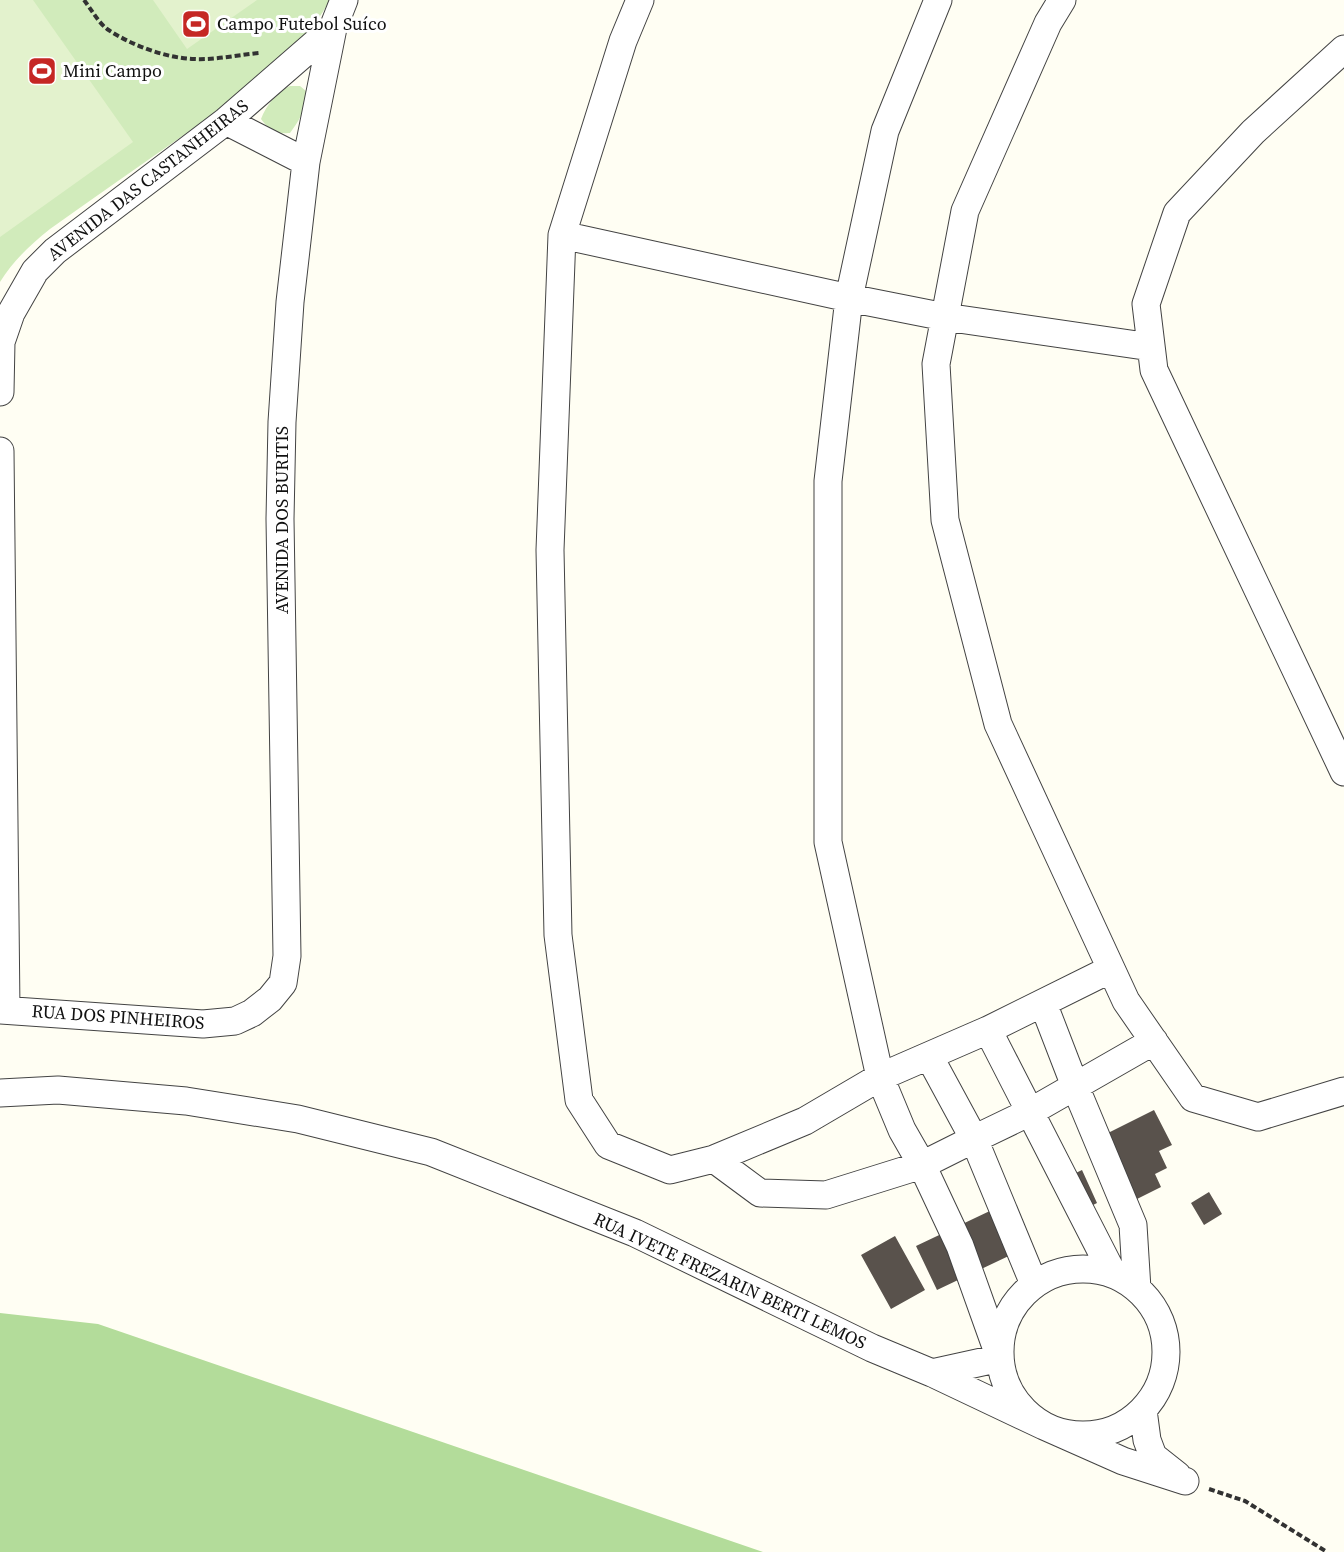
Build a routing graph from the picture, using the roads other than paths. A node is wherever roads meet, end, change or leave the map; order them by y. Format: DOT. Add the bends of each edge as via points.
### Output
graph roads {
  1 [pos="344,0"];
  2 [pos="640,0"];
  3 [pos="938,0"];
  4 [pos="1062,0"];
  5 [pos="333,28"];
  6 [pos="1344,49"];
  7 [pos="226,121"];
  8 [pos="306,162"];
  9 [pos="562,235"];
  10 [pos="849,298"];
  11 [pos="945,317"];
  12 [pos="1151,347"];
  13 [pos="0,392"];
  14 [pos="0,451"];
  15 [pos="1,736"];
  16 [pos="1344,772"];
  17 [pos="1111,969"];
  18 [pos="1043,1003"];
  19 [pos="3,1010"];
  20 [pos="235,1022"];
  21 [pos="988,1030"];
  22 [pos="1154,1041"];
  23 [pos="929,1056"];
  24 [pos="880,1077"];
  25 [pos="1075,1086"];
  26 [pos="1344,1091"];
  27 [pos="0,1093"];
  28 [pos="1030,1112"];
  29 [pos="974,1139"];
  30 [pos="714,1159"];
  31 [pos="922,1165"];
  32 [pos="1113,1274"];
  33 [pos="1034,1284"];
  34 [pos="1137,1289"];
  35 [pos="999,1358"];
  36 [pos="932,1373"];
  37 [pos="1143,1410"];
  38 [pos="1044,1426"];
  1 -- 5 [label="street, AVENIDA DOS BURITIS"];
  2 -- 9 [label="street" via="623,41"];
  3 -- 10 [label="street" via="885,131"];
  4 -- 11 [label="street" via="1048,23 965,211"];
  5 -- 7 [label="street, AVENIDA DAS CASTANHEIRAS"];
  5 -- 8 [label="street, AVENIDA DOS BURITIS"];
  6 -- 12 [label="street" via="1253,132 1177,213 1146,304"];
  7 -- 8 [label="street"];
  7 -- 13 [label="street, AVENIDA DAS CASTANHEIRAS" via="54,251 35,271 1,342"];
  8 -- 20 [label="street, AVENIDA DOS BURITIS" via="282,422 287,956 283,982 270,999"];
  9 -- 10 [label="street"];
  9 -- 30 [label="street" via="550,550 558,935 579,1100 609,1145 670,1170"];
  10 -- 11 [label="street"];
  10 -- 24 [label="street" via="828,481 828,842"];
  11 -- 12 [label="street"];
  11 -- 17 [label="street" via="936,364 945,520 998,723"];
  12 -- 16 [label="street" via="1154,370"];
  14 -- 15 [label="street"];
  15 -- 19 [label="street"];
  17 -- 18 [label="street"];
  17 -- 22 [label="street" via="1126,1001"];
  18 -- 21 [label="street"];
  18 -- 25 [label="street"];
  19 -- 20 [label="street, RUA DOS PINHEIROS" via="203,1024"];
  21 -- 23 [label="street"];
  21 -- 28 [label="street"];
  22 -- 25 [label="street"];
  22 -- 26 [label="street" via="1193,1098 1258,1117"];
  23 -- 24 [label="street"];
  23 -- 29 [label="street"];
  24 -- 30 [label="street" via="805,1121"];
  24 -- 31 [label="street"];
  25 -- 28 [label="street"];
  25 -- 34 [label="street" via="1133,1225"];
  27 -- 36 [label="street, RUA IVETE FREZARIN BERTI LEMOS" via="58,1089 186,1101 298,1119 430,1152 635,1233"];
  28 -- 29 [label="street"];
  28 -- 32 [label="street"];
  29 -- 31 [label="street"];
  29 -- 33 [label="street"];
  30 -- 31 [label="street" via="760,1193 826,1195"];
  31 -- 35 [label="street" via="960,1246"];
  32 -- 33 [label="street" via="1086,1268 1059,1272"];
  32 -- 34 [label="street"];
  33 -- 35 [label="street" via="1014,1304 1002,1330"];
  34 -- 37 [label="street" via="1154,1310 1165,1335 1166,1362 1159,1388"];
  35 -- 36 [label="street"];
  35 -- 38 [label="street" via="1006,1385 1022,1409"];
  36 -- 38 [label="street, RUA IVETE FREZARIN BERTI LEMOS"];
  37 -- 38 [label="street" via="1122,1426 1096,1435 1069,1435"];
  37 -- 38 [label="street, RUA IVETE FREZARIN BERTI LEMOS" via="1153,1456 1185,1481 1123,1461"];
}
